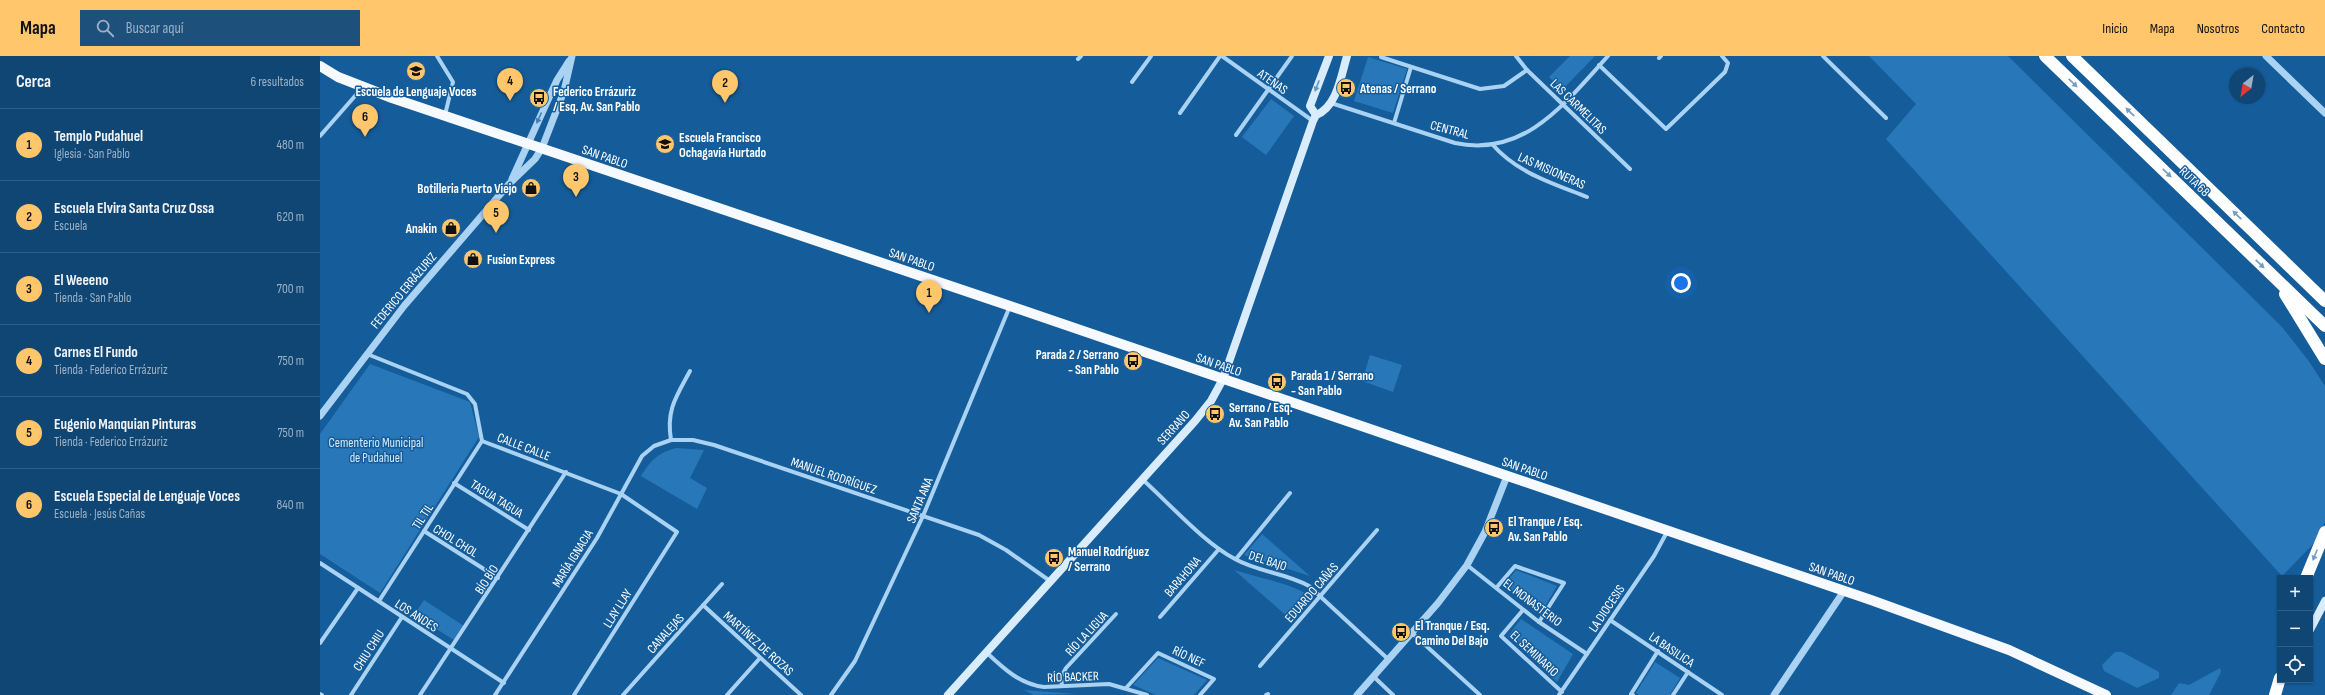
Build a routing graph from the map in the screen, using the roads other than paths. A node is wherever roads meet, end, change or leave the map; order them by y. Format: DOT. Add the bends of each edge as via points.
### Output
graph roads {
  1 [pos="437,56"];
  2 [pos="1151,56"];
  3 [pos="1221,56"];
  4 [pos="1292,56"];
  5 [pos="1329,56"];
  6 [pos="1347,56"];
  7 [pos="1516,56"];
  8 [pos="1608,56"];
  9 [pos="1722,56"];
  10 [pos="1823,56"];
  11 [pos="2045,56"];
  12 [pos="2072,56"];
  13 [pos="2266,56"];
  14 [pos="1381,57"];
  15 [pos="571,58"];
  16 [pos="1599,65"];
  17 [pos="320,66"];
  18 [pos="1411,67"];
  19 [pos="1528,70"];
  20 [pos="1132,82"];
  21 [pos="362,88"];
  22 [pos="1268,90"];
  23 [pos="1331,103"];
  24 [pos="1563,104"];
  25 [pos="2325,112"];
  26 [pos="1180,113"];
  27 [pos="445,115"];
  28 [pos="1314,118"];
  29 [pos="1886,118"];
  30 [pos="1394,123"];
  31 [pos="320,136"];
  32 [pos="1236,136"];
  33 [pos="528,143"];
  34 [pos="1492,144"];
  35 [pos="542,148"];
  36 [pos="1630,169"];
  37 [pos="509,184"];
  38 [pos="1587,196"];
  39 [pos="2274,277"];
  40 [pos="2325,301"];
  41 [pos="1010,306"];
  42 [pos="2325,326"];
  43 [pos="2325,342"];
  44 [pos="367,353"];
  45 [pos="2325,359"];
  46 [pos="690,371"];
  47 [pos="1223,379"];
  48 [pos="320,416"];
  49 [pos="482,440"];
  50 [pos="671,440"];
  51 [pos="566,472"];
  52 [pos="1507,476"];
  53 [pos="1142,479"];
  54 [pos="454,483"];
  55 [pos="1290,493"];
  56 [pos="621,494"];
  57 [pos="923,516"];
  58 [pos="529,530"];
  59 [pos="1377,530"];
  60 [pos="1668,530"];
  61 [pos="424,531"];
  62 [pos="676,532"];
  63 [pos="2325,532"];
  64 [pos="1220,549"];
  65 [pos="1236,559"];
  66 [pos="320,563"];
  67 [pos="1467,565"];
  68 [pos="2307,575"];
  69 [pos="498,578"];
  70 [pos="1050,581"];
  71 [pos="722,584"];
  72 [pos="1497,587"];
  73 [pos="358,588"];
  74 [pos="1844,591"];
  75 [pos="1321,596"];
  76 [pos="2325,601"];
  77 [pos="379,602"];
  78 [pos="703,605"];
  79 [pos="1523,610"];
  80 [pos="1116,614"];
  81 [pos="402,617"];
  82 [pos="1160,617"];
  83 [pos="1610,620"];
  84 [pos="1539,622"];
  85 [pos="2313,624"];
  86 [pos="1411,632"];
  87 [pos="320,643"];
  88 [pos="452,649"];
  89 [pos="1658,651"];
  90 [pos="986,652"];
  91 [pos="1587,654"];
  92 [pos="760,658"];
  93 [pos="1388,659"];
  94 [pos="1260,666"];
  95 [pos="1688,672"];
  96 [pos="1373,676"];
  97 [pos="504,683"];
  98 [pos="2279,683"];
  99 [pos="2282,683"];
  100 [pos="1062,686"];
  101 [pos="1126,688"];
  102 [pos="1560,693"];
  103 [pos="351,695"];
  104 [pos="420,695"];
  105 [pos="495,695"];
  106 [pos="574,695"];
  107 [pos="623,695"];
  108 [pos="727,695"];
  109 [pos="801,695"];
  110 [pos="831,695"];
  111 [pos="948,695"];
  112 [pos="1147,695"];
  113 [pos="1200,695"];
  114 [pos="1357,695"];
  115 [pos="1393,695"];
  116 [pos="1480,695"];
  117 [pos="1633,695"];
  118 [pos="1673,695"];
  119 [pos="1722,695"];
  120 [pos="1774,695"];
  121 [pos="2106,695"];
  122 [pos="2275,695"];
  1 -- 27 [label="street" via="454,82"];
  2 -- 20 [label="street"];
  3 -- 22 [label="street, ATENAS"];
  3 -- 26 [label="street"];
  4 -- 22 [label="street"];
  5 -- 28 [label="main road, SERRANO, one-way" via="1310,106"];
  6 -- 23 [label="main road"];
  7 -- 19 [label="street, LAS CARMELITAS"];
  8 -- 16 [label="street, CENTRAL"];
  9 -- 16 [label="street" via="1728,63 1725,72 1666,129"];
  10 -- 29 [label="street"];
  11 -- 39 [label="highway, RUTA 68, one-way"];
  40 -- 12 [label="highway, RUTA 68, one-way"];
  13 -- 25 [label="street"];
  14 -- 18 [label="street"];
  15 -- 33 [label="street, FEDERICO ERRÁZURIZ, one-way" via="557,80"];
  15 -- 35 [label="street, FEDERICO ERRÁZURIZ" via="564,91"];
  16 -- 24 [label="street, CENTRAL"];
  17 -- 21 [label="main road, SAN PABLO"];
  18 -- 19 [label="street" via="1480,89 1504,86"];
  18 -- 30 [label="street"];
  19 -- 24 [label="street, LAS CARMELITAS"];
  21 -- 27 [label="main road, SAN PABLO"];
  21 -- 31 [label="street"];
  22 -- 28 [label="street, ATENAS"];
  22 -- 32 [label="street"];
  23 -- 28 [label="main road" via="1325,111"];
  23 -- 30 [label="street, CENTRAL"];
  24 -- 34 [label="street, CENTRAL" via="1527,133"];
  24 -- 36 [label="street, LAS CARMELITAS"];
  27 -- 33 [label="main road, SAN PABLO"];
  28 -- 47 [label="main road, SERRANO"];
  30 -- 34 [label="street, CENTRAL" via="1460,144"];
  33 -- 35 [label="main road, SAN PABLO"];
  33 -- 37 [label="street, FEDERICO ERRÁZURIZ"];
  34 -- 38 [label="street, LAS MISIONERAS" via="1506,160 1519,168"];
  35 -- 37 [label="street, FEDERICO ERRÁZURIZ" via="531,165"];
  35 -- 41 [label="main road, SAN PABLO"];
  37 -- 44 [label="street, FEDERICO ERRÁZURIZ"];
  39 -- 42 [label="highway, RUTA 68"];
  39 -- 43 [label="highway"];
  39 -- 45 [label="highway"];
  41 -- 47 [label="main road, SAN PABLO"];
  41 -- 57 [label="street, SANTA ANA"];
  44 -- 48 [label="street, FEDERICO ERRÁZURIZ"];
  44 -- 49 [label="street, CALLE CALLE" via="467,394 475,404"];
  46 -- 50 [label="street" via="670,407 668,423"];
  47 -- 52 [label="main road, SAN PABLO"];
  47 -- 53 [label="main road, SERRANO" via="1196,421"];
  49 -- 51 [label="street, CALLE CALLE"];
  49 -- 54 [label="street, TIL TIL"];
  50 -- 56 [label="street, MARÍA IGNACIA" via="654,446 642,456"];
  50 -- 57 [label="street, MANUEL RODRÍGUEZ" via="709,443"];
  51 -- 56 [label="street, CALLE CALLE"];
  51 -- 58 [label="street, BÍO BÍO"];
  52 -- 60 [label="main road, SAN PABLO"];
  52 -- 67 [label="street" via="1485,532"];
  53 -- 64 [label="street, DEL BAJO"];
  53 -- 70 [label="main road, SERRANO"];
  54 -- 58 [label="street, TAGUA TAGUA"];
  54 -- 61 [label="street, TIL TIL"];
  55 -- 65 [label="street"];
  56 -- 62 [label="street, CALLE CALLE"];
  56 -- 97 [label="street, MARÍA IGNACIA" via="597,538"];
  57 -- 70 [label="street, MANUEL RODRÍGUEZ" via="989,540"];
  57 -- 110 [label="street, SANTA ANA" via="855,661"];
  58 -- 69 [label="street, BÍO BÍO"];
  59 -- 75 [label="street, EDUARDO CAÑAS"];
  60 -- 74 [label="main road, SAN PABLO"];
  60 -- 83 [label="street, LA DIOCESIS" via="1654,556"];
  61 -- 69 [label="street, CHOL CHOL"];
  61 -- 77 [label="street, TIL TIL"];
  62 -- 106 [label="street, LLAY LLAY"];
  63 -- 68 [label="highway, one-way"];
  64 -- 65 [label="street, DEL BAJO"];
  64 -- 82 [label="street, BARAHONA"];
  65 -- 75 [label="street, DEL BAJO" via="1255,568 1296,580"];
  66 -- 73 [label="street, LOS ANDES"];
  67 -- 72 [label="street, EL MONASTERIO"];
  67 -- 86 [label="street"];
  69 -- 88 [label="street, BÍO BÍO"];
  70 -- 90 [label="main road, SERRANO"];
  71 -- 78 [label="street, CANALEJAS"];
  72 -- 79 [label="street, EL MONASTERIO"];
  72 -- 84 [label="street" via="1515,566 1564,583"];
  73 -- 77 [label="street, LOS ANDES"];
  73 -- 87 [label="street"];
  74 -- 120 [label="street"];
  74 -- 121 [label="main road, SAN PABLO" via="1977,638 2042,664"];
  75 -- 93 [label="street, DEL BAJO"];
  75 -- 94 [label="street, EDUARDO CAÑAS"];
  76 -- 85 [label="main road"];
  77 -- 81 [label="street, LOS ANDES"];
  78 -- 92 [label="street, MARTÍNEZ DE ROZAS"];
  78 -- 107 [label="street, CANALEJAS"];
  79 -- 84 [label="street, EL MONASTERIO"];
  79 -- 102 [label="street, EL SEMINARIO" via="1501,636"];
  80 -- 100 [label="street, RÍO LA LIGUA" via="1066,668 1061,677"];
  81 -- 88 [label="street, LOS ANDES"];
  81 -- 103 [label="street, CHIU CHIU"];
  83 -- 89 [label="street, LA BASILICA"];
  83 -- 91 [label="street, LA DIOCESIS"];
  84 -- 91 [label="street, EL MONASTERIO"];
  86 -- 93 [label="street"];
  86 -- 116 [label="street"];
  88 -- 97 [label="street, LOS ANDES"];
  88 -- 104 [label="street, BÍO BÍO"];
  89 -- 95 [label="street, LA BASILICA"];
  89 -- 117 [label="street" via="1631,694"];
  90 -- 100 [label="street, RÍO BACKER" via="1025,683 1044,687"];
  90 -- 111 [label="main road, SERRANO"];
  91 -- 102 [label="street, LA DIOCESIS"];
  92 -- 108 [label="street"];
  92 -- 109 [label="street, MARTÍNEZ DE ROZAS"];
  93 -- 96 [label="street"];
  95 -- 118 [label="street"];
  95 -- 119 [label="street, LA BASILICA"];
  96 -- 114 [label="street"];
  96 -- 115 [label="street"];
  97 -- 105 [label="street, MARÍA IGNACIA"];
  98 -- 122 [label="highway"];
  99 -- 122 [label="main road"];
  100 -- 101 [label="street, RÍO BACKER" via="1097,684"];
  101 -- 112 [label="street, RÍO BACKER"];
  101 -- 113 [label="street, RÍO NEF" via="1158,653 1214,679"];
}
